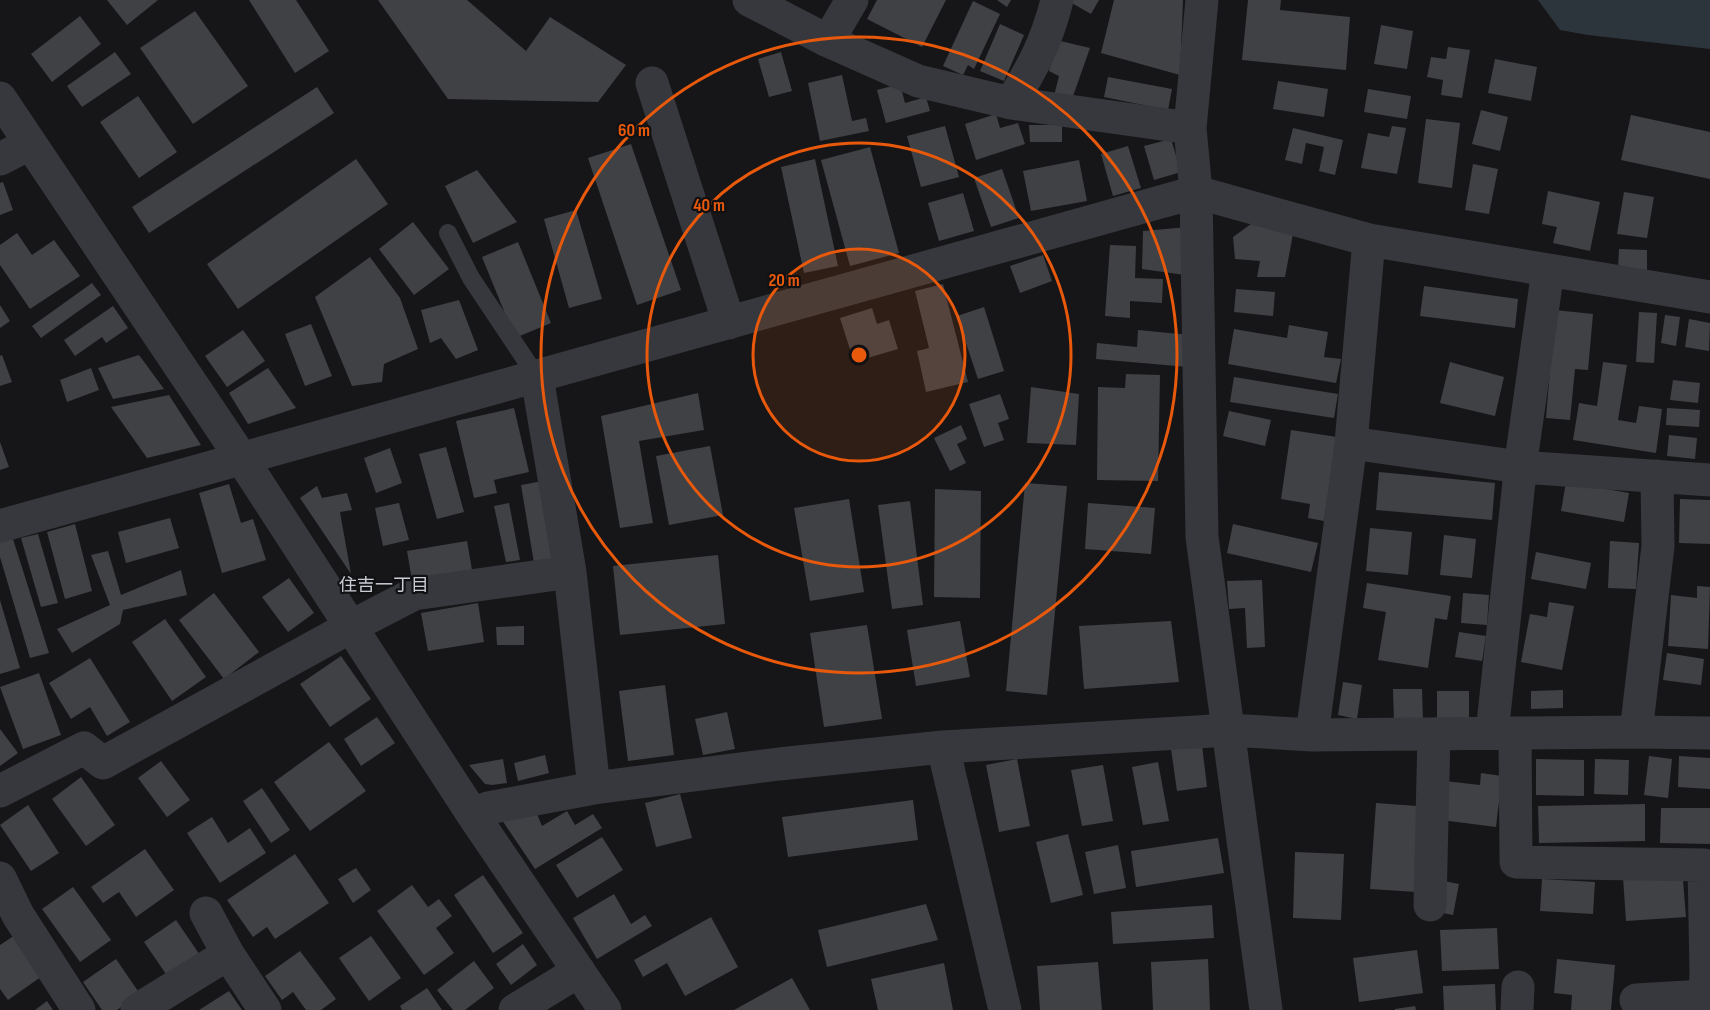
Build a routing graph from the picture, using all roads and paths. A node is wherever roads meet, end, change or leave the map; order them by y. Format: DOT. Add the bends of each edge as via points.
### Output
graph roads {
  1 [pos="749,0"];
  2 [pos="852,0"];
  3 [pos="1057,0"];
  4 [pos="1202,0"];
  5 [pos="828,41"];
  6 [pos="652,82"];
  7 [pos="0,98"];
  8 [pos="1011,103"];
  9 [pos="1190,128"];
  10 [pos="29,144"];
  11 [pos="0,159"];
  12 [pos="1196,192"];
  13 [pos="448,233"];
  14 [pos="1369,240"];
  15 [pos="1548,270"];
  16 [pos="1710,297"];
  17 [pos="729,323"];
  18 [pos="537,377"];
  19 [pos="1351,443"];
  20 [pos="242,459"];
  21 [pos="1520,467"];
  22 [pos="1657,476"];
  23 [pos="1710,480"];
  24 [pos="0,526"];
  25 [pos="570,572"];
  26 [pos="352,626"];
  27 [pos="1229,730"];
  28 [pos="1636,732"];
  29 [pos="1504,733"];
  30 [pos="1710,733"];
  31 [pos="1434,734"];
  32 [pos="1312,735"];
  33 [pos="943,747"];
  34 [pos="594,788"];
  35 [pos="0,791"];
  36 [pos="473,815"];
  37 [pos="0,878"];
  38 [pos="1430,906"];
  39 [pos="206,913"];
  40 [pos="9,919"];
  41 [pos="228,954"];
  42 [pos="579,971"];
  43 [pos="1636,1000"];
  44 [pos="1704,1003"];
  45 [pos="79,1010"];
  46 [pos="137,1010"];
  47 [pos="265,1010"];
  48 [pos="514,1010"];
  49 [pos="605,1010"];
  50 [pos="1005,1010"];
  51 [pos="1266,1010"];
  1 -- 5 [label="street"];
  2 -- 5 [label="street"];
  3 -- 8 [label="street" via="1037,61"];
  4 -- 9 [label="street"];
  5 -- 8 [label="street" via="918,81"];
  6 -- 17 [label="street"];
  7 -- 10 [label="street"];
  8 -- 9 [label="street"];
  9 -- 12 [label="street"];
  10 -- 11 [label="street"];
  10 -- 20 [label="street"];
  12 -- 14 [label="street"];
  12 -- 17 [label="street"];
  12 -- 27 [label="street" via="1202,537"];
  13 -- 18 [label="lane" via="471,278"];
  14 -- 15 [label="street"];
  14 -- 19 [label="street"];
  15 -- 16 [label="street"];
  15 -- 21 [label="street"];
  17 -- 18 [label="street"];
  18 -- 20 [label="street"];
  18 -- 25 [label="street"];
  19 -- 21 [label="street"];
  19 -- 32 [label="street"];
  20 -- 24 [label="street"];
  20 -- 26 [label="street"];
  21 -- 22 [label="street"];
  21 -- 29 [label="street"];
  22 -- 23 [label="street"];
  22 -- 28 [label="street" via="1658,546"];
  25 -- 26 [label="street" via="414,594"];
  25 -- 34 [label="street"];
  26 -- 35 [label="street" via="103,763 84,748"];
  26 -- 36 [label="street"];
  27 -- 32 [label="street"];
  27 -- 33 [label="street"];
  27 -- 51 [label="street"];
  28 -- 29 [label="street"];
  28 -- 30 [label="street"];
  29 -- 31 [label="street"];
  29 -- 44 [label="street" via="1516,862 1704,865"];
  31 -- 32 [label="street"];
  31 -- 38 [label="street"];
  33 -- 34 [label="street"];
  33 -- 50 [label="street"];
  34 -- 36 [label="street" via="488,808"];
  36 -- 42 [label="street"];
  37 -- 40 [label="street"];
  39 -- 41 [label="street"];
  40 -- 45 [label="street"];
  41 -- 46 [label="street"];
  41 -- 47 [label="street"];
  42 -- 48 [label="street"];
  42 -- 49 [label="street"];
  43 -- 44 [label="street"];
}
